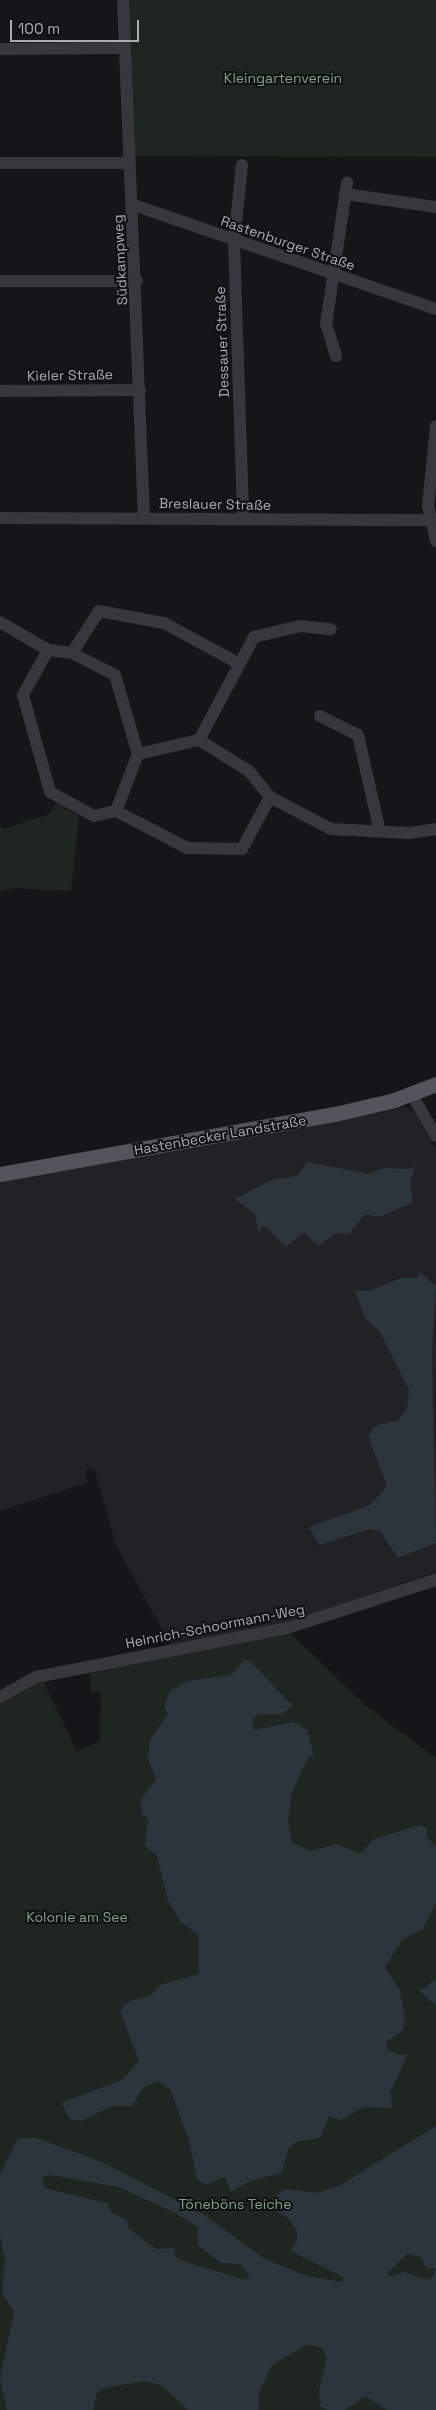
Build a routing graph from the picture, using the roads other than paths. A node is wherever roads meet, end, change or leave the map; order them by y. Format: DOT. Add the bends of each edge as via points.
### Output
graph roads {
  1 [pos="123,0"];
  2 [pos="0,48"];
  3 [pos="124,48"];
  4 [pos="0,163"];
  5 [pos="128,163"];
  6 [pos="242,165"];
  7 [pos="131,204"];
  8 [pos="436,207"];
  9 [pos="234,241"];
  10 [pos="333,275"];
  11 [pos="0,281"];
  12 [pos="137,281"];
  13 [pos="436,309"];
  14 [pos="336,356"];
  15 [pos="140,390"];
  16 [pos="0,391"];
  17 [pos="436,426"];
  18 [pos="0,518"];
  19 [pos="144,518"];
  20 [pos="243,519"];
  21 [pos="430,520"];
  22 [pos="436,541"];
  23 [pos="0,622"];
  24 [pos="332,629"];
  25 [pos="48,650"];
  26 [pos="72,653"];
  27 [pos="238,662"];
  28 [pos="320,716"];
  29 [pos="199,740"];
  30 [pos="138,754"];
  31 [pos="270,797"];
  32 [pos="116,811"];
  33 [pos="436,829"];
  34 [pos="380,832"];
  35 [pos="436,1084"];
  36 [pos="412,1095"];
  37 [pos="436,1136"];
  38 [pos="0,1174"];
  39 [pos="436,1580"];
  40 [pos="0,1697"];
  1 -- 3 [label="street, Südkampweg"];
  2 -- 3 [label="street"];
  3 -- 5 [label="street, Südkampweg"];
  4 -- 5 [label="street"];
  5 -- 7 [label="street, Südkampweg"];
  6 -- 9 [label="street, Dessauer Straße"];
  7 -- 9 [label="street, Rastenburger Straße"];
  7 -- 12 [label="street, Südkampweg"];
  8 -- 10 [label="street" via="346,188"];
  9 -- 10 [label="street, Rastenburger Straße"];
  9 -- 20 [label="street, Dessauer Straße"];
  10 -- 13 [label="street, Rastenburger Straße"];
  10 -- 14 [label="street" via="326,324"];
  11 -- 12 [label="street"];
  12 -- 15 [label="street, Südkampweg"];
  15 -- 16 [label="street, Kieler Straße"];
  15 -- 19 [label="street, Südkampweg"];
  17 -- 21 [label="street"];
  18 -- 19 [label="street, Breslauer Straße"];
  19 -- 20 [label="street, Breslauer Straße"];
  20 -- 21 [label="street, Breslauer Straße"];
  21 -- 22 [label="street"];
  23 -- 25 [label="street"];
  24 -- 27 [label="street" via="300,626 254,637"];
  25 -- 26 [label="street"];
  25 -- 32 [label="street" via="23,695 50,792 94,816"];
  26 -- 27 [label="street" via="99,611 164,623"];
  26 -- 30 [label="street" via="115,675"];
  27 -- 29 [label="street"];
  28 -- 34 [label="street" via="358,735"];
  29 -- 30 [label="street"];
  29 -- 31 [label="street" via="249,771"];
  30 -- 32 [label="street"];
  31 -- 32 [label="street" via="242,849 187,848"];
  31 -- 34 [label="street" via="331,829"];
  33 -- 34 [label="street"];
  35 -- 36 [label="main road, Hastenbecker Landstraße"];
  36 -- 37 [label="street"];
  36 -- 38 [label="main road, Hastenbecker Landstraße" via="335,1114"];
  39 -- 40 [label="street, Heinrich-Schoormann-Weg" via="284,1629 36,1677"];
}
